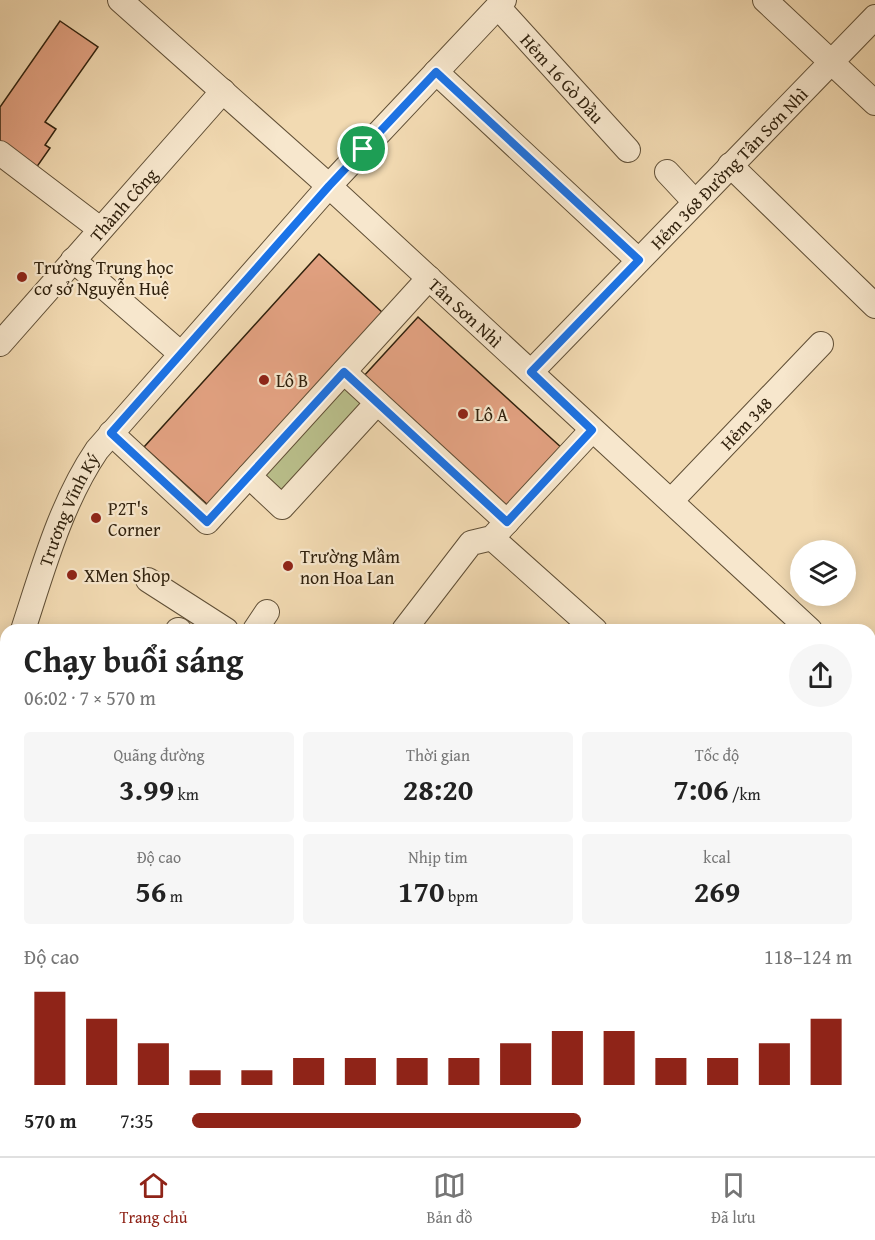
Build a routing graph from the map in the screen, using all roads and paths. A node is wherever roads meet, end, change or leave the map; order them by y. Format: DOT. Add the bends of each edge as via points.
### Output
graph roads {
  1 [pos="120,0"];
  2 [pos="765,0"];
  3 [pos="501,3"];
  4 [pos="875,16"];
  5 [pos="832,61"];
  6 [pos="436,72"];
  7 [pos="223,91"];
  8 [pos="875,103"];
  9 [pos="628,150"];
  10 [pos="0,153"];
  11 [pos="730,165"];
  12 [pos="667,172"];
  13 [pos="329,186"];
  14 [pos="695,202"];
  15 [pos="100,229"];
  16 [pos="73,260"];
  17 [pos="639,260"];
  18 [pos="429,278"];
  19 [pos="875,306"];
  20 [pos="0,344"];
  21 [pos="821,344"];
  22 [pos="181,354"];
  23 [pos="344,372"];
  24 [pos="531,372"];
  25 [pos="377,403"];
  26 [pos="592,430"];
  27 [pos="111,433"];
  28 [pos="249,476"];
  29 [pos="671,501"];
  30 [pos="500,530"];
  31 [pos="148,580"];
  32 [pos="25,624"];
  33 [pos="217,624"];
  34 [pos="409,624"];
  35 [pos="589,624"];
  36 [pos="804,624"];
  1 -- 7 [label="street, Tân Sơn Nhì"];
  2 -- 5 [label="street"];
  3 -- 6 [label="street, Trương Vĩnh Ký"];
  3 -- 9 [label="street, Hẻm 16 Gò Dầu"];
  4 -- 5 [label="street, Hẻm 368 Đường Tân Sơn Nhì"];
  5 -- 8 [label="street"];
  5 -- 11 [label="street, Hẻm 368 Đường Tân Sơn Nhì"];
  6 -- 13 [label="street, Trương Vĩnh Ký"];
  6 -- 17 [label="street"];
  7 -- 13 [label="street, Tân Sơn Nhì"];
  7 -- 15 [label="street, Thành Công"];
  10 -- 15 [label="street"];
  11 -- 14 [label="street, Hẻm 368 Đường Tân Sơn Nhì"];
  11 -- 19 [label="street"];
  12 -- 14 [label="street"];
  13 -- 18 [label="street, Tân Sơn Nhì"];
  13 -- 22 [label="street, Trương Vĩnh Ký"];
  14 -- 17 [label="street, Hẻm 368 Đường Tân Sơn Nhì"];
  15 -- 16 [label="street, Thành Công"];
  16 -- 20 [label="street, Thành Công"];
  16 -- 22 [label="street"];
  17 -- 24 [label="street, Hẻm 368 Đường Tân Sơn Nhì"];
  18 -- 23 [label="street"];
  18 -- 24 [label="street, Tân Sơn Nhì"];
  21 -- 29 [label="street, Hẻm 348"];
  22 -- 27 [label="street, Trương Vĩnh Ký"];
  23 -- 25 [label="street"];
  23 -- 28 [label="street"];
  24 -- 26 [label="street, Tân Sơn Nhì"];
  25 -- 28 [label="street" via="282,507"];
  25 -- 30 [label="street"];
  26 -- 29 [label="street, Tân Sơn Nhì"];
  26 -- 30 [label="street"];
  27 -- 28 [label="street" via="207,522"];
  27 -- 32 [label="street, Trương Vĩnh Ký" via="68,501"];
  29 -- 36 [label="street, Tân Sơn Nhì"];
  30 -- 34 [label="street" via="471,543"];
  30 -- 35 [label="street"];
  31 -- 33 [label="street"];
}
